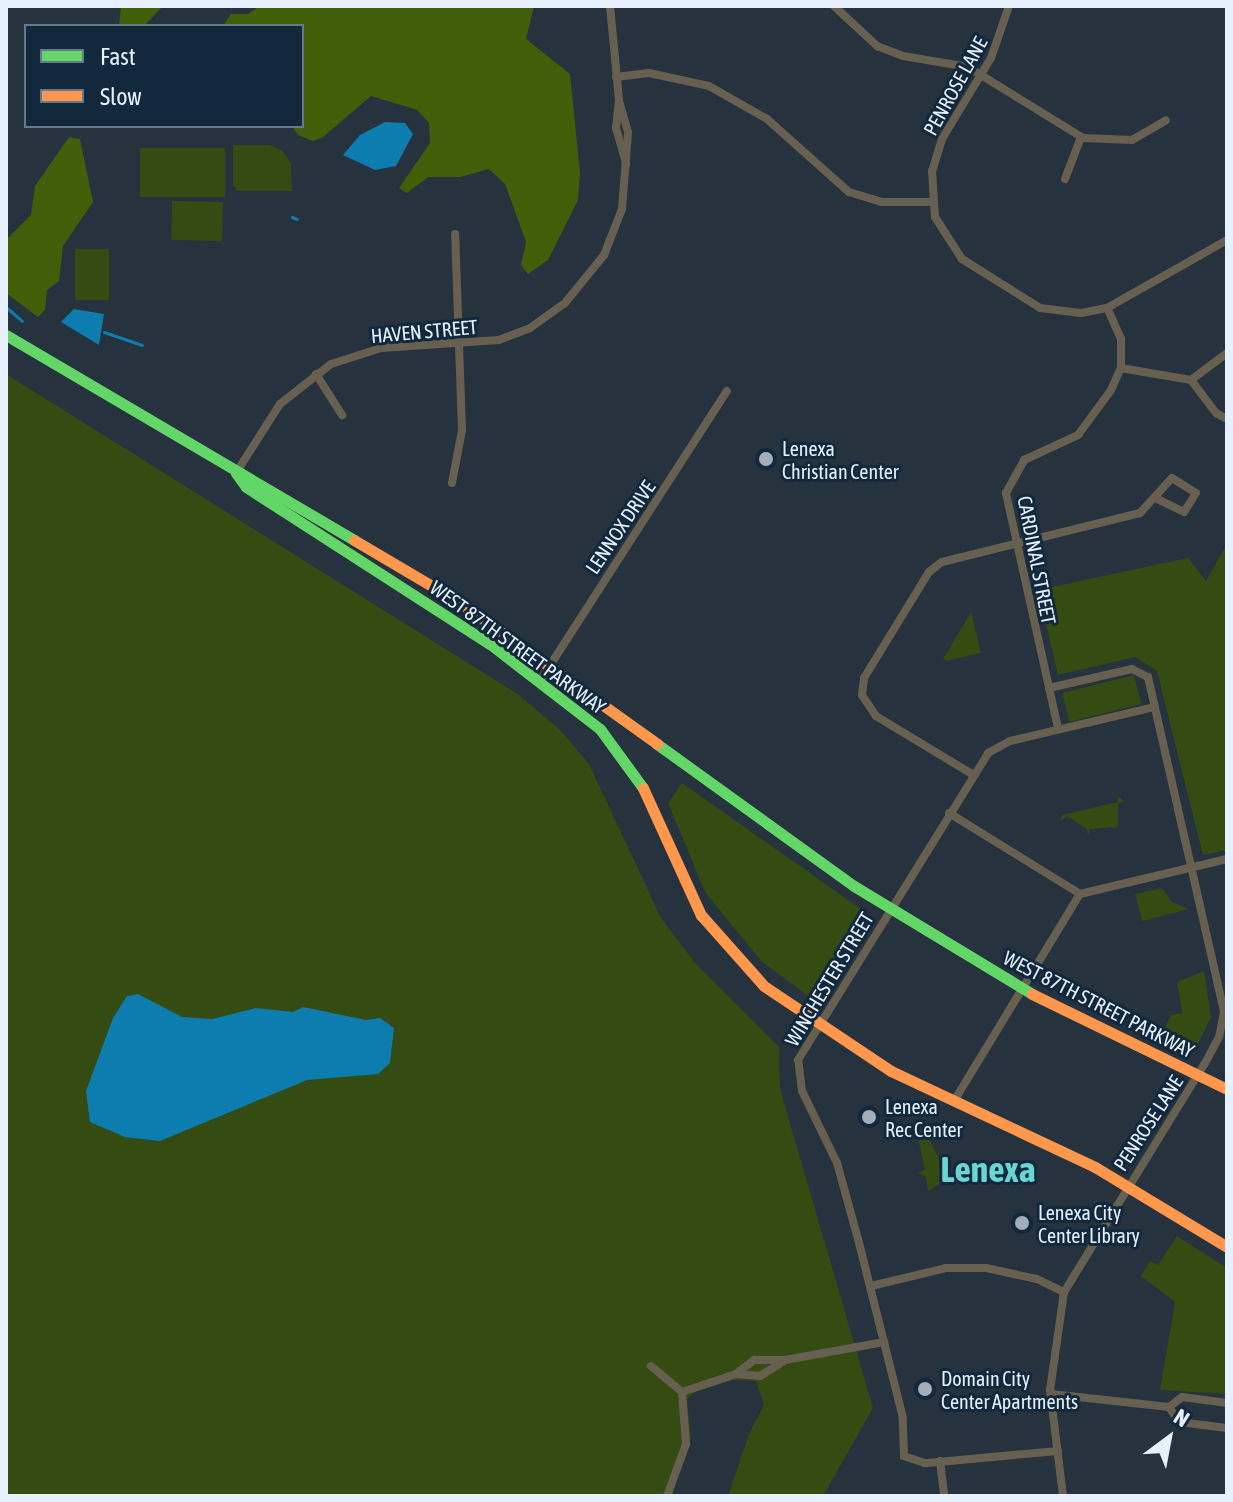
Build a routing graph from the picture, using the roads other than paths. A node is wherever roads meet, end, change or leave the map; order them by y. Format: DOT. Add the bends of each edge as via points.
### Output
graph roads {
  1 [pos="610,6"];
  2 [pos="834,6"];
  3 [pos="1009,6"];
  4 [pos="981,75"];
  5 [pos="616,77"];
  6 [pos="1166,120"];
  7 [pos="1081,137"];
  8 [pos="1065,179"];
  9 [pos="931,202"];
  10 [pos="455,234"];
  11 [pos="1227,240"];
  12 [pos="1107,308"];
  13 [pos="6,335"];
  14 [pos="457,345"];
  15 [pos="1227,353"];
  16 [pos="1121,368"];
  17 [pos="316,374"];
  18 [pos="1191,380"];
  19 [pos="727,391"];
  20 [pos="342,415"];
  21 [pos="1227,419"];
  22 [pos="236,473"];
  23 [pos="452,483"];
  24 [pos="1157,499"];
  25 [pos="1015,544"];
  26 [pos="548,667"];
  27 [pos="540,681"];
  28 [pos="1049,688"];
  29 [pos="1155,707"];
  30 [pos="1058,728"];
  31 [pos="972,774"];
  32 [pos="949,813"];
  33 [pos="1227,859"];
  34 [pos="1192,867"];
  35 [pos="1080,894"];
  36 [pos="891,909"];
  37 [pos="1023,989"];
  38 [pos="818,1025"];
  39 [pos="1198,1074"];
  40 [pos="1227,1089"];
  41 [pos="954,1101"];
  42 [pos="1127,1184"];
  43 [pos="1227,1247"];
  44 [pos="871,1286"];
  45 [pos="1064,1292"];
  46 [pos="884,1342"];
  47 [pos="785,1360"];
  48 [pos="651,1366"];
  49 [pos="736,1374"];
  50 [pos="682,1392"];
  51 [pos="1051,1394"];
  52 [pos="1227,1403"];
  53 [pos="1169,1407"];
  54 [pos="1227,1428"];
  55 [pos="1058,1451"];
  56 [pos="940,1461"];
  57 [pos="667,1496"];
  58 [pos="944,1496"];
  59 [pos="1063,1496"];
  1 -- 5 [label="street, HAVEN STREET"];
  2 -- 4 [label="street" via="865,38 889,52 954,62"];
  3 -- 4 [label="street, PENROSE LANE"];
  4 -- 7 [label="street"];
  4 -- 9 [label="street, PENROSE LANE" via="936,154"];
  5 -- 9 [label="street" via="649,73 709,86 767,119 849,192 882,202"];
  5 -- 14 [label="street, HAVEN STREET" via="628,132 617,227 577,291 530,328 499,340"];
  6 -- 7 [label="street" via="1132,140"];
  7 -- 8 [label="street"];
  9 -- 12 [label="street, PENROSE LANE" via="942,233 962,259 1027,303 1067,314"];
  10 -- 14 [label="street"];
  11 -- 12 [label="street, PENROSE LANE"];
  12 -- 16 [label="street" via="1121,339"];
  13 -- 22 [label="main road, WEST 87TH STREET PARKWAY"];
  14 -- 17 [label="street, HAVEN STREET" via="381,348 345,358"];
  14 -- 23 [label="street" via="462,430"];
  15 -- 18 [label="street"];
  16 -- 18 [label="street"];
  16 -- 25 [label="street, CARDINAL STREET" via="1090,425 1032,452 1017,469 1005,503"];
  17 -- 20 [label="street"];
  17 -- 22 [label="street, HAVEN STREET" via="280,404"];
  18 -- 21 [label="street" via="1216,413"];
  19 -- 26 [label="street, LENNOX DRIVE"];
  22 -- 26 [label="main road, WEST 87TH STREET PARKWAY" via="276,490 459,602"];
  22 -- 27 [label="main road, WEST 87TH STREET PARKWAY" via="246,487"];
  24 -- 24 [label="street" via="1184,512 1196,493 1172,478"];
  24 -- 25 [label="street" via="1131,517"];
  25 -- 28 [label="street, CARDINAL STREET"];
  25 -- 31 [label="street" via="935,565 864,678 862,695 876,716"];
  26 -- 27 [label="street, LENNOX DRIVE"];
  26 -- 36 [label="main road, WEST 87TH STREET PARKWAY"];
  27 -- 38 [label="main road, WEST 87TH STREET PARKWAY" via="600,729 630,767 701,915 724,947 764,986"];
  28 -- 29 [label="street, PENROSE LANE" via="1136,669 1148,677"];
  28 -- 30 [label="street, CARDINAL STREET"];
  29 -- 30 [label="street, WINCHESTER STREET"];
  29 -- 34 [label="street, PENROSE LANE"];
  30 -- 31 [label="street, WINCHESTER STREET" via="996,745"];
  31 -- 32 [label="street, WINCHESTER STREET"];
  32 -- 35 [label="street"];
  32 -- 36 [label="street, WINCHESTER STREET"];
  33 -- 34 [label="street"];
  34 -- 35 [label="street"];
  34 -- 39 [label="street, PENROSE LANE" via="1224,1012 1219,1037"];
  35 -- 37 [label="street"];
  36 -- 37 [label="main road, WEST 87TH STREET PARKWAY"];
  36 -- 38 [label="street, WINCHESTER STREET"];
  37 -- 39 [label="main road, WEST 87TH STREET PARKWAY"];
  37 -- 41 [label="street"];
  38 -- 41 [label="main road, WEST 87TH STREET PARKWAY" via="891,1071"];
  38 -- 44 [label="street, WINCHESTER STREET" via="798,1060 799,1076 837,1163"];
  39 -- 40 [label="main road, WEST 87TH STREET PARKWAY"];
  39 -- 42 [label="street, PENROSE LANE"];
  41 -- 42 [label="main road, WEST 87TH STREET PARKWAY"];
  42 -- 43 [label="main road, WEST 87TH STREET PARKWAY"];
  42 -- 45 [label="street, PENROSE LANE"];
  44 -- 45 [label="street" via="946,1268 986,1268 1037,1279"];
  44 -- 46 [label="street, WINCHESTER STREET"];
  45 -- 51 [label="street, PENROSE LANE"];
  46 -- 47 [label="street"];
  46 -- 56 [label="street, WINCHESTER STREET" via="905,1429 904,1456"];
  47 -- 49 [label="street" via="760,1376"];
  47 -- 49 [label="street" via="757,1359"];
  48 -- 50 [label="street"];
  49 -- 50 [label="street"];
  50 -- 57 [label="street" via="686,1444"];
  51 -- 53 [label="street"];
  51 -- 55 [label="street, PENROSE LANE"];
  52 -- 53 [label="street" via="1182,1397"];
  53 -- 54 [label="street" via="1179,1422"];
  55 -- 56 [label="street"];
  55 -- 59 [label="street, PENROSE LANE"];
  56 -- 58 [label="street"];
}
